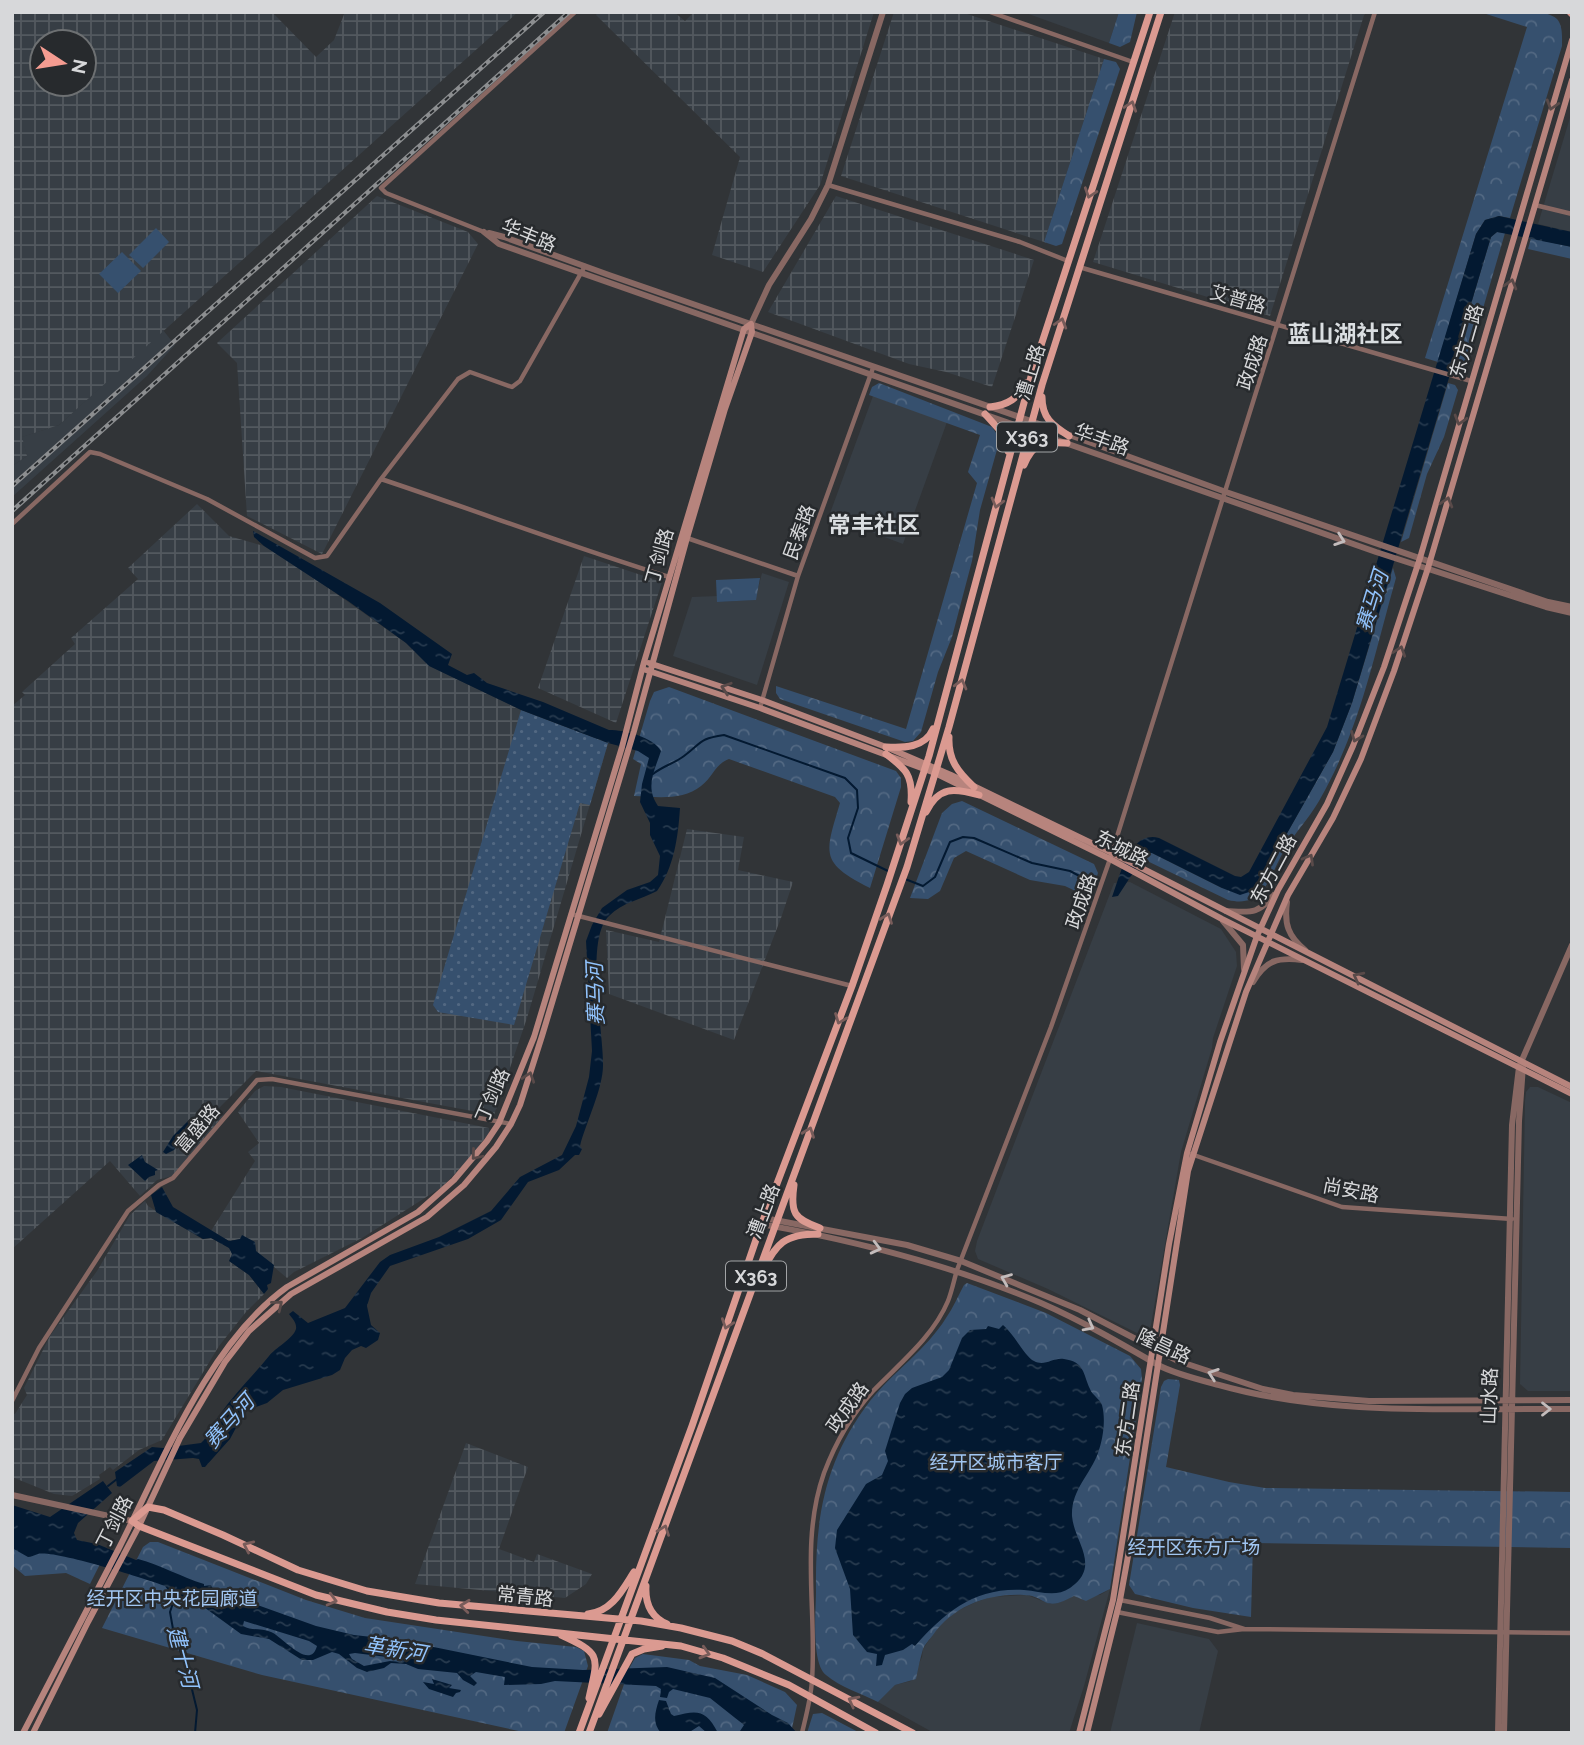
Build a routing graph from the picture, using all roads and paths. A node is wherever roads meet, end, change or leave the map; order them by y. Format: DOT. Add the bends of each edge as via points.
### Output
graph roads {
  1 [pos="575,12"];
  2 [pos="883,12"];
  3 [pos="990,12"];
  4 [pos="1150,12"];
  5 [pos="1161,12"];
  6 [pos="1376,12"];
  7 [pos="1572,40"];
  8 [pos="1133,62"];
  9 [pos="1572,80"];
  10 [pos="828,185"];
  11 [pos="1534,205"];
  12 [pos="1572,214"];
  13 [pos="484,232"];
  14 [pos="1068,261"];
  15 [pos="1078,267"];
  16 [pos="584,270"];
  17 [pos="1278,326"];
  18 [pos="749,328"];
  19 [pos="872,371"];
  20 [pos="1032,373"];
  21 [pos="1471,382"];
  22 [pos="1042,384"];
  23 [pos="988,411"];
  24 [pos="1020,418"];
  25 [pos="1031,421"];
  26 [pos="1017,427"];
  27 [pos="1028,431"];
  28 [pos="1068,439"];
  29 [pos="1009,459"];
  30 [pos="381,479"];
  31 [pos="1015,485"];
  32 [pos="1225,496"];
  33 [pos="12,524"];
  34 [pos="687,538"];
  35 [pos="1419,558"];
  36 [pos="1429,565"];
  37 [pos="1417,566"];
  38 [pos="798,576"];
  39 [pos="669,577"];
  40 [pos="1572,607"];
  41 [pos="1572,613"];
  42 [pos="647,666"];
  43 [pos="762,700"];
  44 [pos="943,706"];
  45 [pos="760,708"];
  46 [pos="949,727"];
  47 [pos="886,750"];
  48 [pos="926,766"];
  49 [pos="936,771"];
  50 [pos="974,787"];
  51 [pos="979,795"];
  52 [pos="909,814"];
  53 [pos="914,838"];
  54 [pos="1111,856"];
  55 [pos="1140,871"];
  56 [pos="1278,890"];
  57 [pos="1288,895"];
  58 [pos="1222,911"];
  59 [pos="574,914"];
  60 [pos="1222,919"];
  61 [pos="1261,928"];
  62 [pos="1271,933"];
  63 [pos="1257,936"];
  64 [pos="1267,941"];
  65 [pos="1572,945"];
  66 [pos="1307,951"];
  67 [pos="1306,960"];
  68 [pos="1243,979"];
  69 [pos="852,986"];
  70 [pos="1246,992"];
  71 [pos="1521,1066"];
  72 [pos="1572,1087"];
  73 [pos="1572,1094"];
  74 [pos="499,1123"];
  75 [pos="511,1124"];
  76 [pos="1190,1154"];
  77 [pos="800,1158"];
  78 [pos="1512,1219"];
  79 [pos="763,1221"];
  80 [pos="776,1223"];
  81 [pos="819,1231"];
  82 [pos="961,1261"];
  83 [pos="957,1270"];
  84 [pos="746,1304"];
  85 [pos="1157,1350"];
  86 [pos="1152,1360"];
  87 [pos="1159,1365"];
  88 [pos="1509,1400"];
  89 [pos="1572,1400"];
  90 [pos="12,1402"];
  91 [pos="1509,1408"];
  92 [pos="1572,1409"];
  93 [pos="164,1464"];
  94 [pos="12,1495"];
  95 [pos="148,1507"];
  96 [pos="132,1521"];
  97 [pos="139,1527"];
  98 [pos="123,1549"];
  99 [pos="641,1563"];
  100 [pos="111,1572"];
  101 [pos="649,1572"];
  102 [pos="1120,1600"];
  103 [pos="1117,1612"];
  104 [pos="559,1615"];
  105 [pos="619,1620"];
  106 [pos="631,1621"];
  107 [pos="681,1628"];
  108 [pos="1244,1629"];
  109 [pos="554,1632"];
  110 [pos="1503,1633"];
  111 [pos="1572,1633"];
  112 [pos="614,1638"];
  113 [pos="624,1640"];
  114 [pos="681,1646"];
  115 [pos="601,1664"];
  116 [pos="812,1679"];
  117 [pos="598,1687"];
  118 [pos="810,1696"];
  119 [pos="589,1731"];
  120 [pos="802,1732"];
  121 [pos="23,1733"];
  122 [pos="33,1733"];
  123 [pos="579,1733"];
  124 [pos="876,1733"];
  125 [pos="913,1733"];
  126 [pos="1079,1733"];
  127 [pos="1087,1733"];
  128 [pos="1497,1733"];
  129 [pos="1504,1733"];
  1 -- 13 [label="street" via="381,188"];
  2 -- 10 [label="street, 丁剑路"];
  3 -- 8 [label="street"];
  4 -- 8 [label="main road, 漕上路 / X363"];
  15 -- 5 [label="main road, 漕上路 / X363, one-way"];
  6 -- 17 [label="street, 政成路"];
  7 -- 21 [label="main road, 东方二路, one-way"];
  8 -- 14 [label="main road, 漕上路 / X363, one-way"];
  9 -- 11 [label="main road, 东方二路"];
  10 -- 14 [label="street" via="1020,242"];
  10 -- 18 [label="street, 丁剑路"];
  11 -- 12 [label="street"];
  36 -- 11 [label="main road, 东方二路, one-way"];
  13 -- 16 [label="street, 华丰路"];
  14 -- 20 [label="main road, 漕上路 / X363"];
  15 -- 17 [label="street, 艾普路"];
  22 -- 15 [label="main road, 漕上路 / X363, one-way"];
  16 -- 18 [label="street, 华丰路"];
  16 -- 30 [label="street" via="520,381 512,387 470,372 458,379"];
  17 -- 21 [label="street, 艾普路"];
  17 -- 32 [label="street, 政成路"];
  18 -- 19 [label="street, 华丰路"];
  18 -- 34 [label="main road, 丁剑路"];
  18 -- 39 [label="main road, 丁剑路"];
  19 -- 23 [label="street, 华丰路"];
  19 -- 38 [label="street, 民泰路"];
  20 -- 23 [label="main road" via="1010,403"];
  20 -- 24 [label="main road, 漕上路 / X363"];
  21 -- 35 [label="main road, 东方二路, one-way"];
  22 -- 25 [label="main road, 漕上路 / X363"];
  22 -- 28 [label="main road" via="1044,414"];
  23 -- 24 [label="street, 华丰路"];
  23 -- 26 [label="street, 华丰路"];
  23 -- 29 [label="main road" via="1005,436"];
  24 -- 25 [label="street, 华丰路"];
  24 -- 26 [label="main road, 漕上路 / X363"];
  25 -- 27 [label="main road, 漕上路 / X363"];
  25 -- 28 [label="street, 华丰路"];
  26 -- 27 [label="street, 华丰路"];
  26 -- 29 [label="main road, 漕上路 / X363"];
  27 -- 28 [label="street, 华丰路"];
  27 -- 31 [label="main road, 漕上路 / X363"];
  28 -- 31 [label="main road" via="1037,445"];
  28 -- 32 [label="street, 华丰路"];
  29 -- 44 [label="main road, 漕上路 / X363, one-way"];
  30 -- 33 [label="street" via="327,556 315,558 207,499 90,452"];
  30 -- 39 [label="street"];
  46 -- 31 [label="main road, 漕上路 / X363, one-way"];
  32 -- 35 [label="street, 华丰路"];
  32 -- 37 [label="street, 华丰路, one-way"];
  32 -- 54 [label="street, 政成路"];
  34 -- 38 [label="street"];
  34 -- 42 [label="main road, 丁剑路"];
  35 -- 36 [label="street, 华丰路"];
  35 -- 37 [label="main road, 东方二路"];
  36 -- 37 [label="street, 华丰路"];
  36 -- 40 [label="street, 华丰路"];
  36 -- 41 [label="street, 华丰路"];
  57 -- 36 [label="main road, 东方二路, one-way" via="1361,759"];
  37 -- 56 [label="main road, 东方二路, one-way" via="1353,746"];
  38 -- 43 [label="street, 民泰路"];
  39 -- 42 [label="main road, 丁剑路"];
  43 -- 42 [label="main road, 东城路, one-way"];
  42 -- 45 [label="main road, 东城路"];
  42 -- 59 [label="main road, 丁剑路"];
  43 -- 45 [label="street, 民泰路"];
  43 -- 47 [label="main road, 东城路"];
  44 -- 47 [label="main road" via="930,736 917,745"];
  44 -- 48 [label="main road, 漕上路 / X363"];
  45 -- 47 [label="main road, 东城路"];
  46 -- 49 [label="main road, 漕上路 / X363"];
  46 -- 50 [label="main road" via="954,766"];
  47 -- 48 [label="main road, 东城路"];
  47 -- 52 [label="main road" via="910,779"];
  48 -- 49 [label="main road, 东城路"];
  48 -- 52 [label="main road, 漕上路 / X363"];
  49 -- 50 [label="main road, 东城路"];
  49 -- 51 [label="main road, 东城路"];
  49 -- 53 [label="main road, 漕上路 / X363"];
  50 -- 54 [label="main road, 东城路"];
  51 -- 53 [label="main road" via="961,790 940,794 931,802"];
  51 -- 54 [label="main road, 东城路"];
  52 -- 69 [label="main road, 漕上路 / X363, one-way"];
  77 -- 53 [label="main road, 漕上路 / X363, one-way"];
  54 -- 55 [label="main road, 东城路"];
  54 -- 82 [label="street, 政成路"];
  55 -- 58 [label="main road, 东城路"];
  55 -- 60 [label="main road, 东城路"];
  56 -- 58 [label="street" via="1263,908"];
  56 -- 61 [label="main road, 东方二路"];
  57 -- 62 [label="main road, 东方二路"];
  57 -- 66 [label="street" via="1287,929"];
  58 -- 61 [label="main road, 东城路"];
  59 -- 69 [label="street"];
  59 -- 74 [label="main road, 丁剑路" via="534,1037"];
  75 -- 59 [label="main road, 丁剑路, one-way" via="542,1036"];
  60 -- 63 [label="main road, 东城路"];
  60 -- 68 [label="street" via="1242,945"];
  61 -- 62 [label="main road, 东城路"];
  61 -- 63 [label="main road, 东方二路"];
  62 -- 64 [label="main road, 东方二路"];
  62 -- 66 [label="main road, 东城路"];
  63 -- 64 [label="main road, 东城路"];
  63 -- 68 [label="main road, 东方二路"];
  64 -- 67 [label="main road, 东城路"];
  64 -- 70 [label="main road, 东方二路"];
  65 -- 71 [label="street, 山水路"];
  71 -- 66 [label="main road, 东城路, one-way"];
  67 -- 70 [label="street" via="1282,958 1269,963"];
  67 -- 71 [label="main road, 东城路"];
  68 -- 76 [label="main road, 东方二路" via="1220,1042"];
  69 -- 79 [label="main road, 漕上路 / X363, one-way"];
  70 -- 76 [label="main road, 东方二路"];
  71 -- 72 [label="main road, 东城路"];
  71 -- 73 [label="main road, 东城路"];
  71 -- 78 [label="street, 山水路" via="1511,1125"];
  74 -- 75 [label="street, 富盛路"];
  74 -- 90 [label="street, 富盛路" via="272,1079 257,1080 173,1178 128,1211 39,1348"];
  74 -- 93 [label="main road, 丁剑路, one-way" via="454,1180 418,1212 270,1299 233,1338 172,1441"];
  93 -- 75 [label="main road, 丁剑路, one-way" via="225,1362 249,1331 291,1294 427,1217 464,1185"];
  76 -- 78 [label="street, 尚安路" via="1342,1207"];
  76 -- 85 [label="main road, 东方二路"];
  77 -- 80 [label="main road, 漕上路 / X363"];
  77 -- 81 [label="main road" via="791,1202 795,1215"];
  78 -- 88 [label="street, 山水路"];
  79 -- 80 [label="street, 隆昌路"];
  79 -- 99 [label="main road, 漕上路 / X363, one-way"];
  80 -- 81 [label="street, 隆昌路"];
  80 -- 84 [label="main road, 漕上路 / X363"];
  81 -- 82 [label="street, 隆昌路" via="907,1245"];
  81 -- 83 [label="street, 隆昌路, one-way"];
  81 -- 84 [label="main road" via="790,1236 780,1243"];
  82 -- 83 [label="street, 政成路"];
  85 -- 82 [label="street, 隆昌路, one-way" via="1080,1310"];
  83 -- 86 [label="street, 隆昌路, one-way" via="1076,1319"];
  83 -- 116 [label="street, 政成路" via="948,1302 933,1327 852,1418 825,1472 810,1550"];
  101 -- 84 [label="main road, 漕上路 / X363, one-way"];
  85 -- 86 [label="main road, 东方二路"];
  85 -- 87 [label="main road, 东方二路"];
  88 -- 85 [label="street, 隆昌路, one-way" via="1369,1401 1293,1395 1218,1376"];
  86 -- 87 [label="street, 隆昌路"];
  86 -- 126 [label="main road, 东方二路" via="1113,1600"];
  87 -- 91 [label="street, 隆昌路" via="1217,1385 1297,1402"];
  87 -- 102 [label="main road, 东方二路"];
  88 -- 89 [label="street, 隆昌路"];
  88 -- 91 [label="street, 山水路"];
  91 -- 92 [label="street, 隆昌路, one-way"];
  91 -- 110 [label="street, 山水路"];
  93 -- 95 [label="main road, 丁剑路"];
  93 -- 96 [label="main road, 丁剑路"];
  94 -- 96 [label="street, 常青路"];
  95 -- 96 [label="main road"];
  95 -- 97 [label="main road, 丁剑路"];
  104 -- 95 [label="main road, 常青路, one-way" via="367,1591 298,1570"];
  96 -- 97 [label="main road, 常青路"];
  96 -- 98 [label="main road, 丁剑路"];
  97 -- 98 [label="main road, 丁剑路"];
  97 -- 109 [label="main road, 常青路, one-way" via="345,1603 436,1620"];
  98 -- 100 [label="main road, 丁剑路"];
  99 -- 104 [label="main road" via="606,1608"];
  99 -- 105 [label="main road, 漕上路 / X363"];
  100 -- 121 [label="main road, 丁剑路"];
  100 -- 122 [label="main road, 丁剑路"];
  101 -- 106 [label="main road, 漕上路 / X363"];
  101 -- 107 [label="main road" via="647,1605 662,1622"];
  102 -- 103 [label="main road, 东方二路"];
  102 -- 108 [label="street"];
  103 -- 108 [label="street" via="1218,1632"];
  103 -- 127 [label="main road, 东方二路"];
  104 -- 105 [label="main road, 常青路"];
  105 -- 106 [label="main road, 常青路"];
  105 -- 112 [label="main road, 漕上路 / X363"];
  106 -- 107 [label="main road, 常青路"];
  106 -- 113 [label="main road, 漕上路 / X363"];
  107 -- 116 [label="main road, 常青路" via="732,1641"];
  108 -- 110 [label="street"];
  109 -- 112 [label="main road, 常青路"];
  109 -- 115 [label="main road" via="583,1645"];
  110 -- 111 [label="street"];
  110 -- 128 [label="street, 山水路"];
  110 -- 129 [label="street, 山水路"];
  112 -- 113 [label="main road, 常青路"];
  112 -- 115 [label="main road, X363"];
  113 -- 114 [label="main road, 常青路"];
  113 -- 117 [label="main road, 漕上路 / X363"];
  114 -- 118 [label="main road, 常青路, one-way" via="755,1670"];
  114 -- 119 [label="main road" via="632,1654"];
  115 -- 117 [label="main road"];
  116 -- 118 [label="street, 政成路"];
  125 -- 116 [label="main road, 常青路, one-way"];
  117 -- 119 [label="main road, X363"];
  117 -- 123 [label="main road, X363"];
  118 -- 120 [label="street, 政成路"];
  118 -- 124 [label="main road, 常青路"];
}
